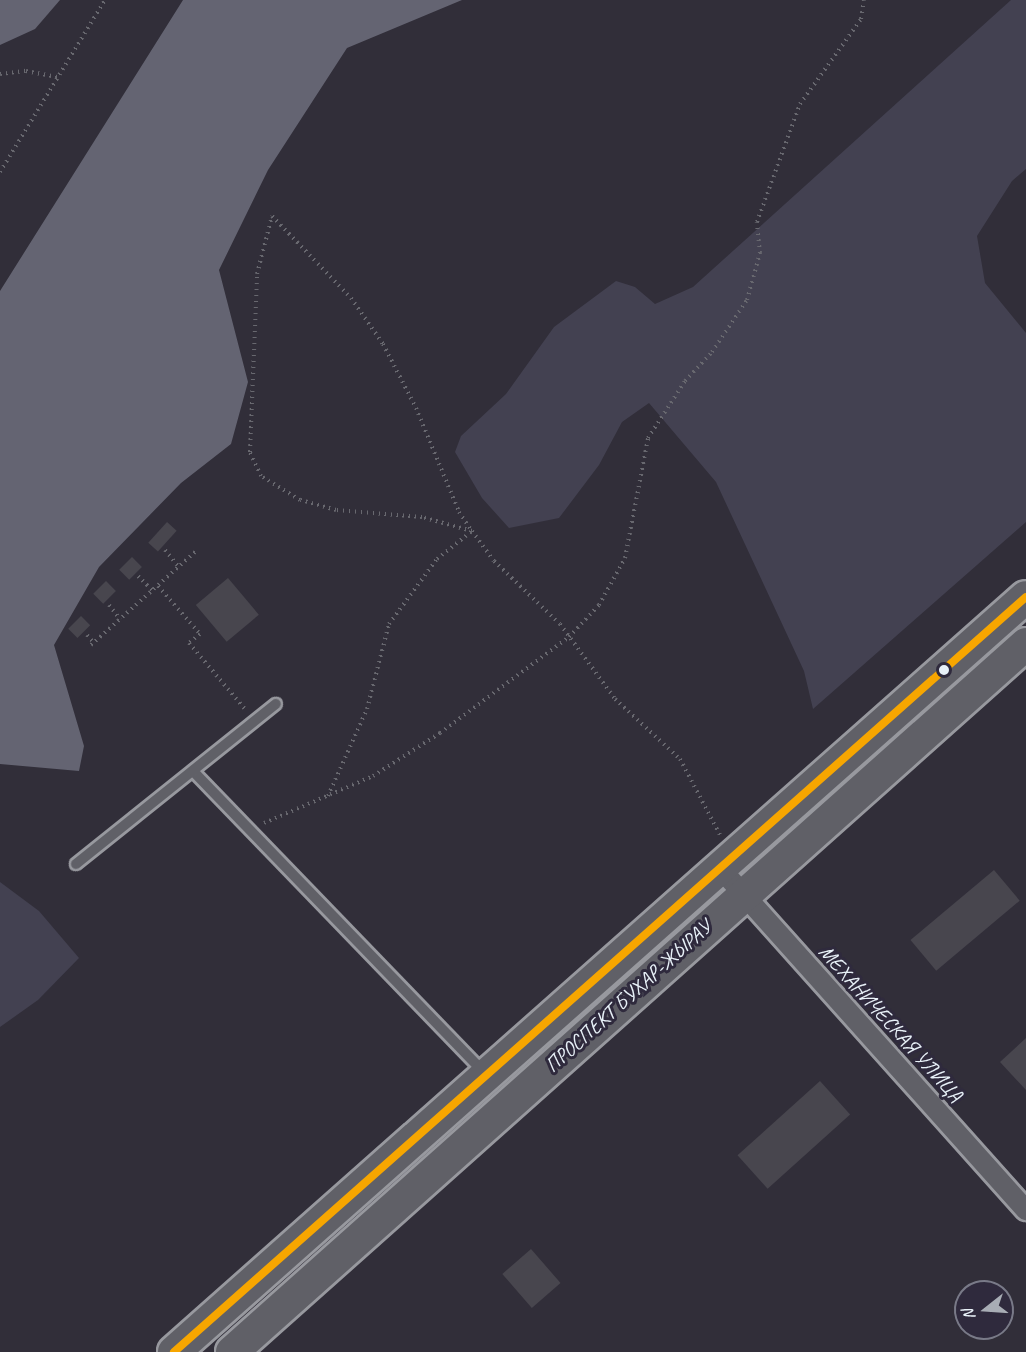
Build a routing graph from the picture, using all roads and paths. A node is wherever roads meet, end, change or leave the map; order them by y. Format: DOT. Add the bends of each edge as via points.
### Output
graph roads {
  1 [pos="105,0"];
  2 [pos="864,0"];
  3 [pos="0,74"];
  4 [pos="58,77"];
  5 [pos="0,172"];
  6 [pos="472,531"];
  7 [pos="165,550"];
  8 [pos="196,551"];
  9 [pos="179,567"];
  10 [pos="138,576"];
  11 [pos="158,586"];
  12 [pos="152,590"];
  13 [pos="1026,597"];
  14 [pos="110,605"];
  15 [pos="120,619"];
  16 [pos="87,634"];
  17 [pos="569,637"];
  18 [pos="1026,644"];
  19 [pos="276,704"];
  20 [pos="256,721"];
  21 [pos="193,771"];
  22 [pos="328,796"];
  23 [pos="249,829"];
  24 [pos="727,862"];
  25 [pos="76,864"];
  26 [pos="742,893"];
  27 [pos="487,1075"];
  28 [pos="1026,1210"];
  29 [pos="174,1352"];
  30 [pos="232,1352"];
  1 -- 4 [label="path"];
  2 -- 17 [label="path" via="861,19 800,104 757,222 760,253 747,300 712,352 685,381 648,438 625,558 599,605"];
  3 -- 4 [label="path" via="26,71"];
  4 -- 5 [label="path"];
  6 -- 6 [label="path" via="459,513 416,408 383,344 351,298 272,216 256,274 255,403 250,452 261,476 300,500 336,510 423,517"];
  6 -- 17 [label="path" via="494,561 535,597"];
  6 -- 22 [label="path" via="437,559 389,624 367,709"];
  7 -- 9 [label="path"];
  8 -- 9 [label="path"];
  9 -- 11 [label="path"];
  10 -- 12 [label="path"];
  11 -- 12 [label="path"];
  11 -- 20 [label="path" via="200,634 189,643"];
  12 -- 15 [label="path"];
  13 -- 24 [label="main road, ПРОСПЕКТ БУХАР-ЖЫРАУ"];
  14 -- 15 [label="path"];
  15 -- 16 [label="path" via="92,644"];
  17 -- 22 [label="path" via="491,699 372,776"];
  17 -- 24 [label="path" via="615,699 680,759"];
  18 -- 26 [label="main road, ПРОСПЕКТ БУХАР-ЖЫРАУ"];
  19 -- 20 [label="lane"];
  20 -- 21 [label="lane"];
  21 -- 23 [label="lane"];
  21 -- 25 [label="lane"];
  22 -- 23 [label="path"];
  23 -- 27 [label="lane"];
  24 -- 26 [label="street, МЕХАНИЧЕСКАЯ УЛИЦА"];
  24 -- 27 [label="main road, ПРОСПЕКТ БУХАР-ЖЫРАУ"];
  26 -- 28 [label="street, МЕХАНИЧЕСКАЯ УЛИЦА"];
  26 -- 30 [label="main road, ПРОСПЕКТ БУХАР-ЖЫРАУ"];
  27 -- 29 [label="main road, ПРОСПЕКТ БУХАР-ЖЫРАУ"];
}
